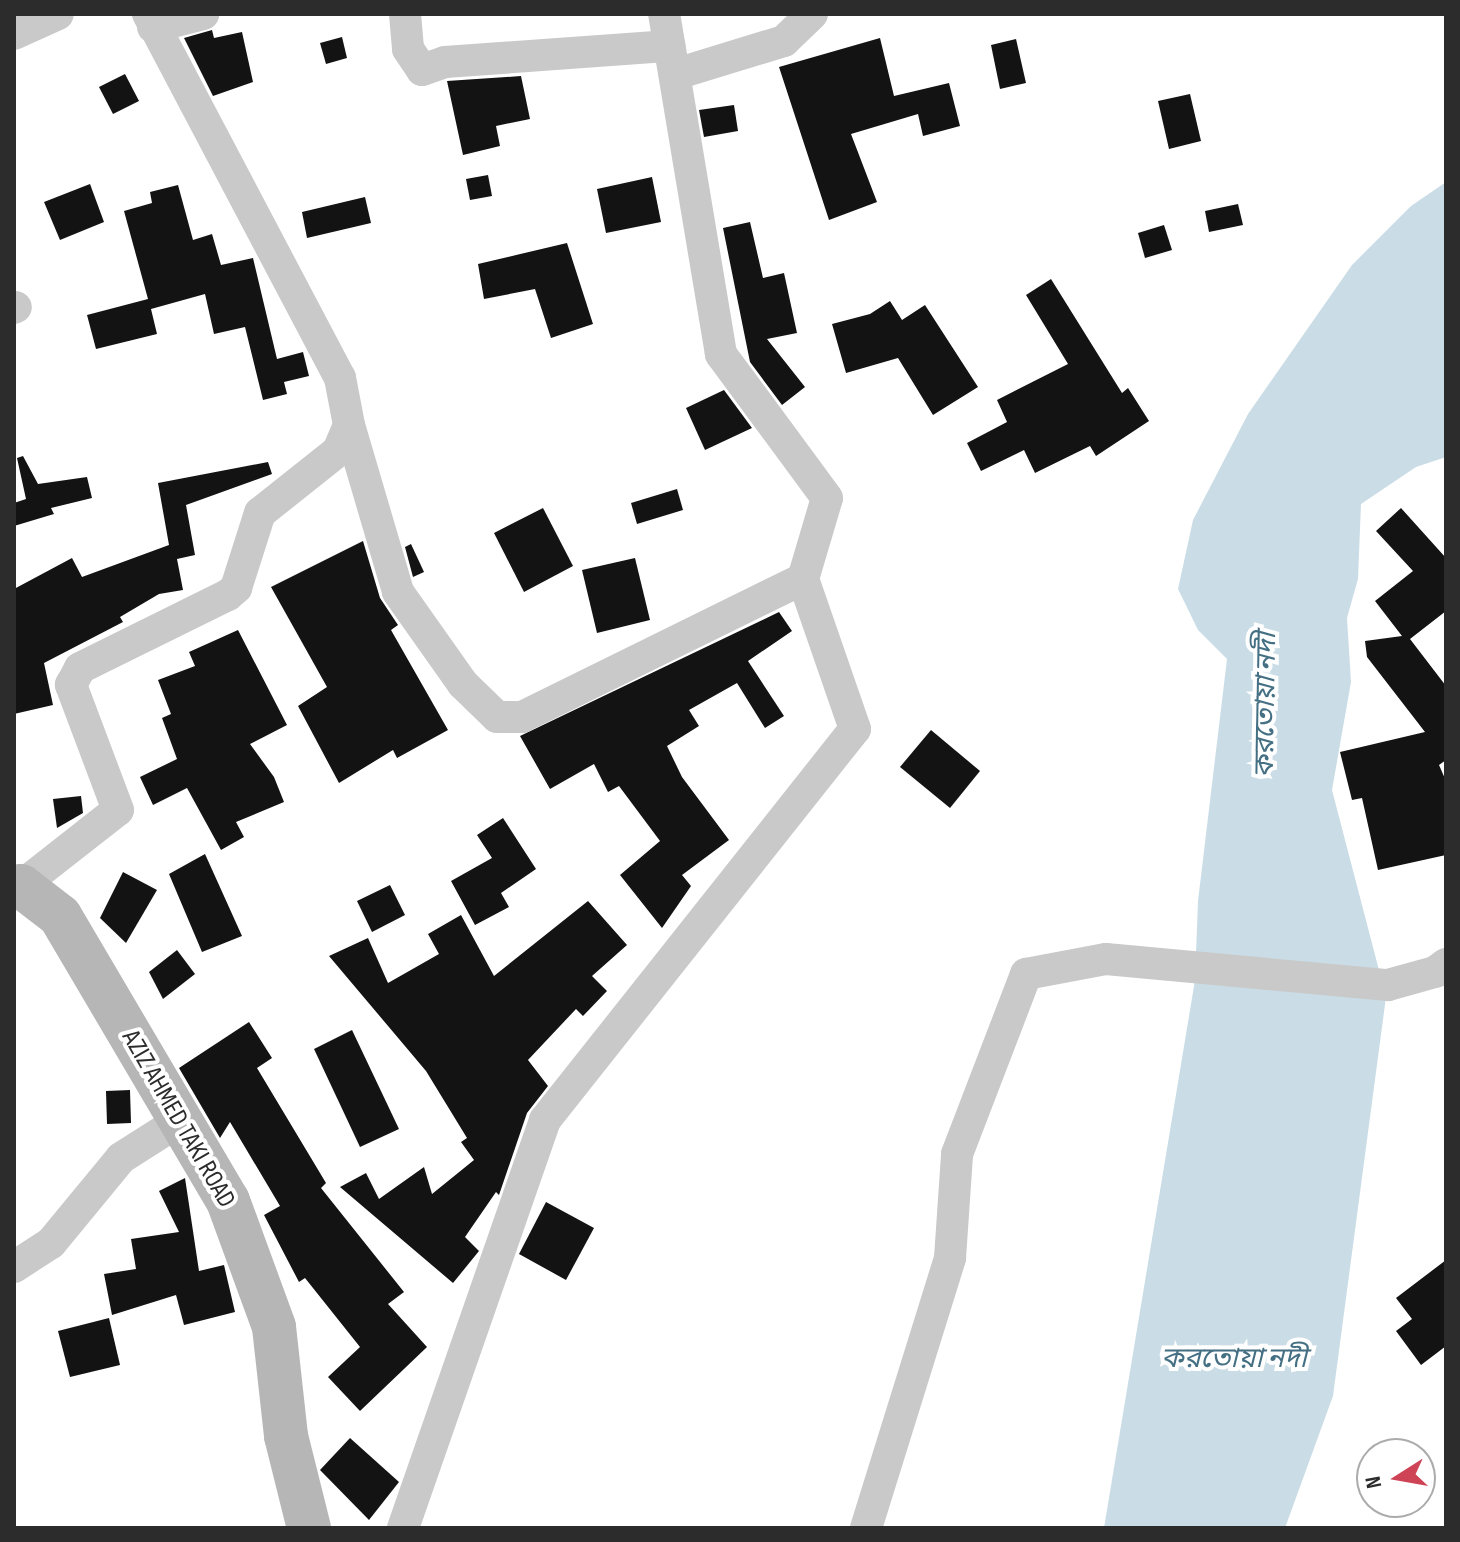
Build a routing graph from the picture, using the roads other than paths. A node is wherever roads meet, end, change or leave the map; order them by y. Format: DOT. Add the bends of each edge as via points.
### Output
graph roads {
  1 [pos="58,14"];
  2 [pos="203,14"];
  3 [pos="405,14"];
  4 [pos="664,14"];
  5 [pos="812,14"];
  6 [pos="150,20"];
  7 [pos="14,34"];
  8 [pos="673,60"];
  9 [pos="349,425"];
  10 [pos="803,579"];
  11 [pos="17,887"];
  12 [pos="1446,964"];
  13 [pos="179,1121"];
  14 [pos="14,1267"];
  15 [pos="309,1528"];
  16 [pos="403,1528"];
  17 [pos="866,1528"];
  1 -- 7 [label="street"];
  2 -- 6 [label="street"];
  3 -- 8 [label="street" via="408,49 422,70 445,62"];
  4 -- 8 [label="street"];
  5 -- 8 [label="street" via="784,41"];
  6 -- 9 [label="street" via="340,378"];
  8 -- 10 [label="street" via="721,354 827,498"];
  9 -- 10 [label="street" via="398,592 463,684 497,717 522,717"];
  9 -- 11 [label="street" via="338,451 260,513 236,588 80,668 71,685 118,810"];
  10 -- 16 [label="street" via="855,729 545,1120"];
  11 -- 13 [label="street, AZIZ AHMED TAKI ROAD" via="60,916"];
  12 -- 17 [label="street" via="1388,985 1106,959 1026,974 957,1154 947,1272"];
  13 -- 14 [label="street" via="121,1158 51,1243"];
  13 -- 15 [label="street, AZIZ AHMED TAKI ROAD" via="228,1201 274,1327 286,1436"];
}
